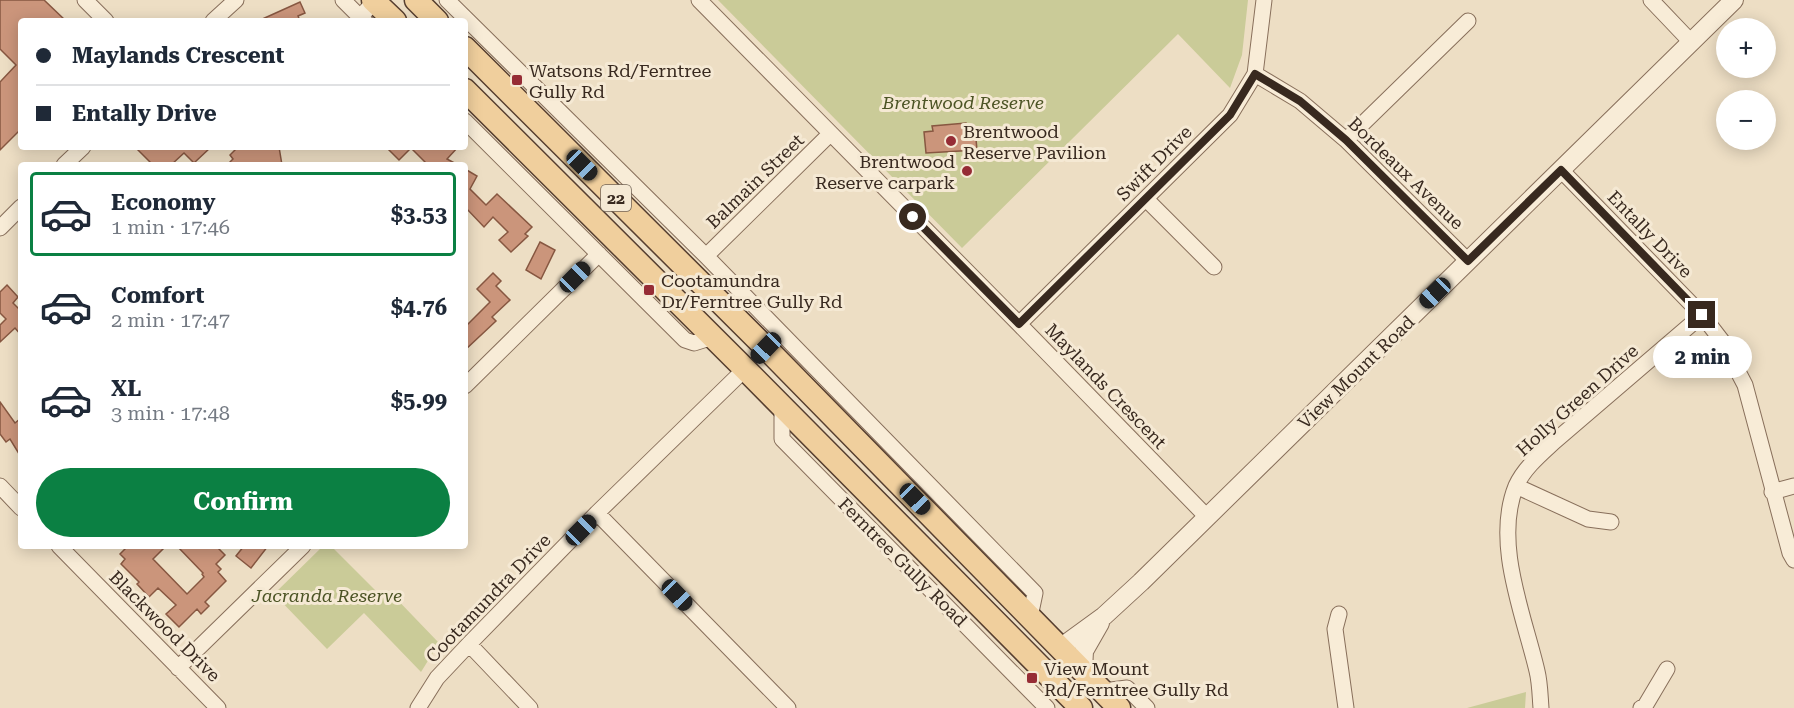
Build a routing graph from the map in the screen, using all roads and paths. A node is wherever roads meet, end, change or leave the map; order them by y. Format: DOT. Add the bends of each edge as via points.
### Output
graph roads {
  1 [pos="85,0"];
  2 [pos="236,0"];
  3 [pos="344,0"];
  4 [pos="416,0"];
  5 [pos="447,0"];
  6 [pos="699,0"];
  7 [pos="1264,0"];
  8 [pos="1651,0"];
  9 [pos="1734,0"];
  10 [pos="368,10"];
  11 [pos="103,18"];
  12 [pos="216,18"];
  13 [pos="388,18"];
  14 [pos="434,18"];
  15 [pos="460,18"];
  16 [pos="1468,21"];
  17 [pos="468,28"];
  18 [pos="1691,42"];
  19 [pos="468,51"];
  20 [pos="1255,74"];
  21 [pos="468,93"];
  22 [pos="468,124"];
  23 [pos="830,134"];
  24 [pos="1346,140"];
  25 [pos="80,150"];
  26 [pos="67,162"];
  27 [pos="1561,170"];
  28 [pos="1146,199"];
  29 [pos="18,210"];
  30 [pos="0,228"];
  31 [pos="599,254"];
  32 [pos="706,256"];
  33 [pos="1468,261"];
  34 [pos="1214,267"];
  35 [pos="1702,315"];
  36 [pos="1019,324"];
  37 [pos="713,337"];
  38 [pos="766,348"];
  39 [pos="746,369"];
  40 [pos="468,383"];
  41 [pos="782,406"];
  42 [pos="0,486"];
  43 [pos="1516,486"];
  44 [pos="1794,486"];
  45 [pos="1772,492"];
  46 [pos="18,504"];
  47 [pos="597,513"];
  48 [pos="1207,518"];
  49 [pos="1611,522"];
  50 [pos="62,549"];
  51 [pos="300,549"];
  52 [pos="1794,561"];
  53 [pos="979,604"];
  54 [pos="1339,614"];
  55 [pos="1104,616"];
  56 [pos="1030,617"];
  57 [pos="962,621"];
  58 [pos="468,644"];
  59 [pos="1060,648"];
  60 [pos="178,668"];
  61 [pos="1667,669"];
  62 [pos="1083,670"];
  63 [pos="1048,674"];
  64 [pos="1103,691"];
  65 [pos="218,708"];
  66 [pos="418,708"];
  67 [pos="530,708"];
  68 [pos="788,708"];
  69 [pos="1047,708"];
  70 [pos="1081,708"];
  71 [pos="1119,708"];
  72 [pos="1147,708"];
  73 [pos="1346,708"];
  74 [pos="1541,708"];
  75 [pos="1641,708"];
  1 -- 11 [label="street"];
  2 -- 12 [label="street"];
  3 -- 10 [label="street"];
  4 -- 14 [label="main road"];
  5 -- 15 [label="street"];
  6 -- 23 [label="street, Maylands Crescent"];
  7 -- 20 [label="street, Swift Drive"];
  8 -- 18 [label="street"];
  9 -- 18 [label="street, View Mount Road"];
  10 -- 13 [label="main road"];
  16 -- 24 [label="street"];
  17 -- 32 [label="street"];
  18 -- 27 [label="street, View Mount Road"];
  19 -- 38 [label="main road, 22"];
  20 -- 24 [label="street, Bordeaux Avenue" via="1300,101"];
  20 -- 28 [label="street, Swift Drive" via="1230,115"];
  21 -- 37 [label="main road, Ferntree Gully Road / 22"];
  22 -- 31 [label="street"];
  23 -- 32 [label="street, Balmain Street"];
  23 -- 36 [label="street, Maylands Crescent"];
  24 -- 33 [label="street, Bordeaux Avenue"];
  25 -- 26 [label="street"];
  27 -- 33 [label="street, View Mount Road"];
  27 -- 35 [label="street, Entally Drive"];
  28 -- 34 [label="street"];
  28 -- 36 [label="street, Swift Drive"];
  29 -- 30 [label="street"];
  31 -- 37 [label="street" via="685,340 694,343"];
  31 -- 40 [label="street"];
  32 -- 56 [label="street" via="1035,593"];
  33 -- 48 [label="street, View Mount Road"];
  35 -- 43 [label="street, Holly Green Drive" via="1539,456"];
  35 -- 45 [label="street, Entally Drive" via="1722,341 1745,385"];
  36 -- 48 [label="street, Maylands Crescent"];
  37 -- 39 [label="main road, Ferntree Gully Road / 22"];
  38 -- 39 [label="main road"];
  38 -- 56 [label="main road, 22"];
  39 -- 41 [label="main road, Ferntree Gully Road / 22"];
  39 -- 47 [label="street, Cootamundra Drive"];
  41 -- 53 [label="main road, Ferntree Gully Road / 22"];
  41 -- 57 [label="street, Ferntree Gully Road" via="782,439"];
  42 -- 46 [label="street"];
  43 -- 49 [label="street" via="1588,519"];
  43 -- 74 [label="street, Holly Green Drive" via="1506,524 1512,573 1538,675"];
  44 -- 45 [label="street"];
  45 -- 52 [label="street, Entally Drive"];
  47 -- 58 [label="street, Cootamundra Drive"];
  47 -- 68 [label="street"];
  48 -- 55 [label="street, View Mount Road"];
  50 -- 60 [label="street, Blackwood Drive"];
  51 -- 60 [label="street"];
  53 -- 57 [label="street"];
  53 -- 63 [label="main road, Ferntree Gully Road / 22"];
  54 -- 73 [label="street" via="1335,629"];
  55 -- 59 [label="street, View Mount Road"];
  55 -- 62 [label="street, View Mount Road" via="1084,651"];
  56 -- 59 [label="main road, 22"];
  57 -- 69 [label="street, Ferntree Gully Road"];
  58 -- 66 [label="street, Cootamundra Drive" via="437,678"];
  58 -- 67 [label="street"];
  59 -- 62 [label="main road, 22"];
  59 -- 63 [label="main road"];
  60 -- 65 [label="street, Blackwood Drive"];
  61 -- 75 [label="street"];
  62 -- 64 [label="main road, 22"];
  63 -- 70 [label="main road, Ferntree Gully Road / 22"];
  64 -- 71 [label="main road, 22"];
  64 -- 72 [label="street" via="1127,688"];
}
